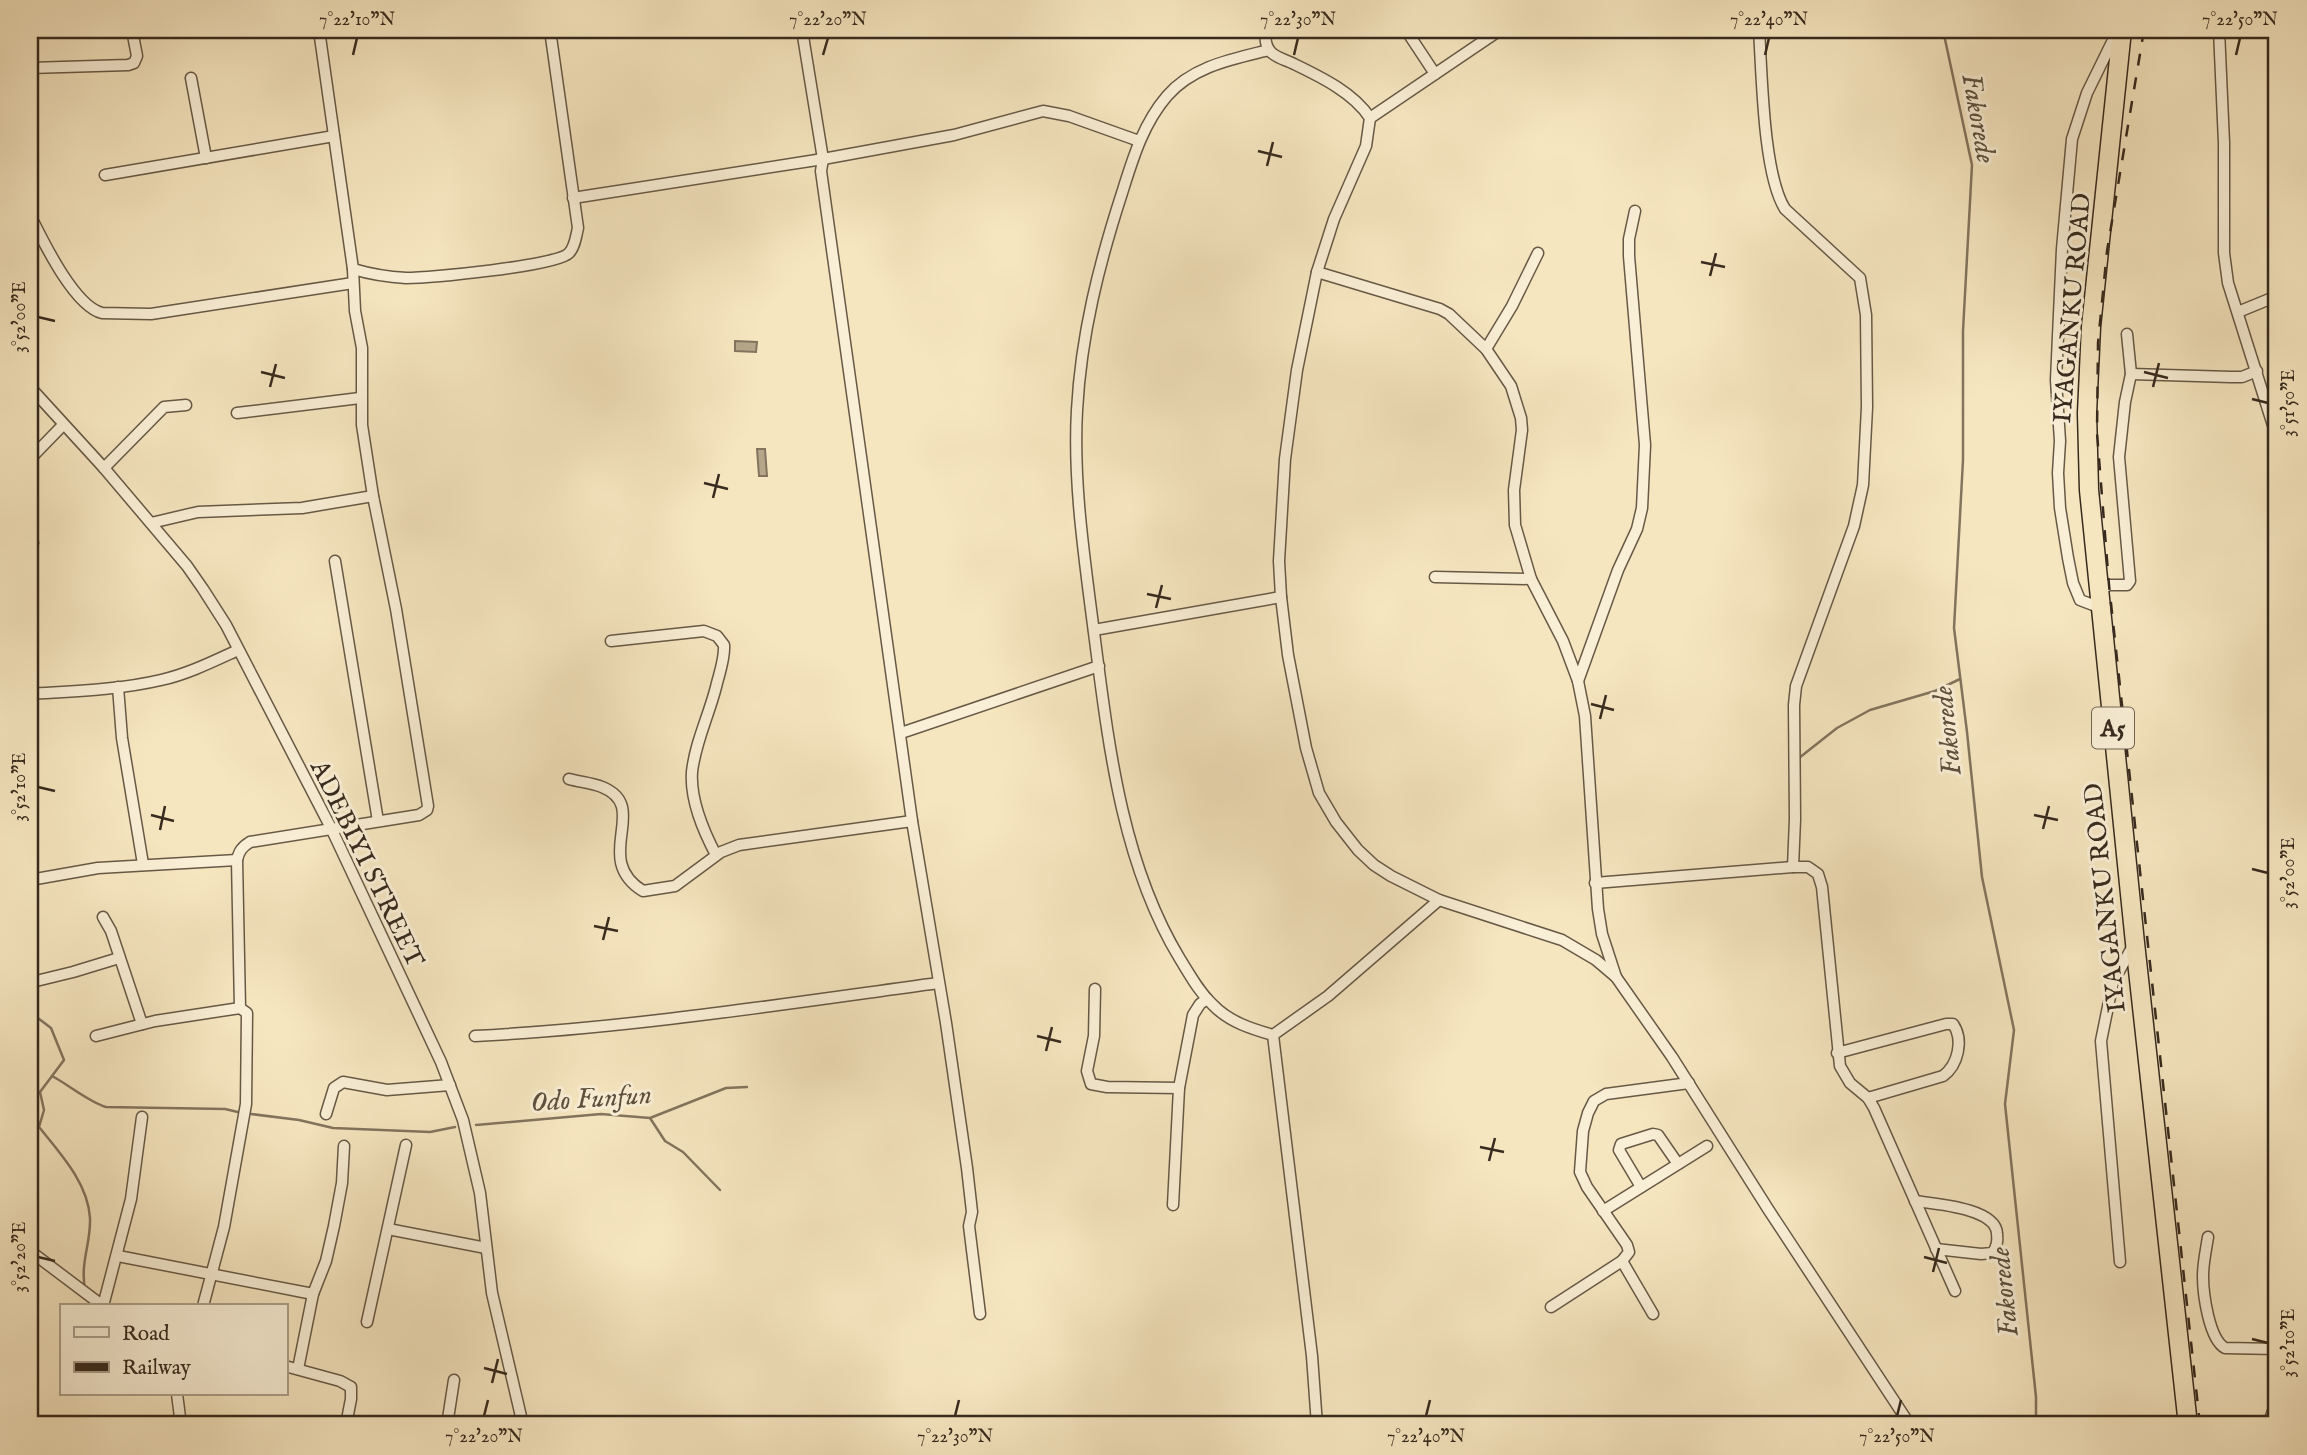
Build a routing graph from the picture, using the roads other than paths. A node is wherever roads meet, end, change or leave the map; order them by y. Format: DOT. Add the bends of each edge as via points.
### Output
graph roads {
  1 [pos="132,30"];
  2 [pos="319,30"];
  3 [pos="550,30"];
  4 [pos="803,30"];
  5 [pos="1266,30"];
  6 [pos="1406,30"];
  7 [pos="1500,30"];
  8 [pos="1759,30"];
  9 [pos="2219,30"];
  10 [pos="2122,34"];
  11 [pos="1269,50"];
  12 [pos="30,68"];
  13 [pos="1435,74"];
  14 [pos="191,79"];
  15 [pos="1370,118"];
  16 [pos="334,136"];
  17 [pos="1139,141"];
  18 [pos="206,158"];
  19 [pos="823,159"];
  20 [pos="105,175"];
  21 [pos="573,198"];
  22 [pos="1635,211"];
  23 [pos="30,215"];
  24 [pos="1538,253"];
  25 [pos="353,269"];
  26 [pos="1317,272"];
  27 [pos="353,283"];
  28 [pos="2277,296"];
  29 [pos="2238,312"];
  30 [pos="2127,334"];
  31 [pos="1486,349"];
  32 [pos="2257,371"];
  33 [pos="2131,374"];
  34 [pos="30,387"];
  35 [pos="360,398"];
  36 [pos="186,405"];
  37 [pos="237,413"];
  38 [pos="63,425"];
  39 [pos="2277,438"];
  40 [pos="30,459"];
  41 [pos="104,468"];
  42 [pos="373,496"];
  43 [pos="151,523"];
  44 [pos="335,561"];
  45 [pos="1435,577"];
  46 [pos="1531,579"];
  47 [pos="1281,597"];
  48 [pos="2100,599"];
  49 [pos="1094,630"];
  50 [pos="611,641"];
  51 [pos="238,650"];
  52 [pos="1098,666"];
  53 [pos="1578,681"];
  54 [pos="118,687"];
  55 [pos="30,694"];
  56 [pos="901,733"];
  57 [pos="569,779"];
  58 [pos="378,821"];
  59 [pos="912,821"];
  60 [pos="331,828"];
  61 [pos="716,855"];
  62 [pos="237,860"];
  63 [pos="143,864"];
  64 [pos="1793,867"];
  65 [pos="30,880"];
  66 [pos="1595,883"];
  67 [pos="1439,900"];
  68 [pos="103,916"];
  69 [pos="2135,943"];
  70 [pos="119,958"];
  71 [pos="1616,978"];
  72 [pos="32,982"];
  73 [pos="938,983"];
  74 [pos="1095,989"];
  75 [pos="1207,999"];
  76 [pos="240,1008"];
  77 [pos="142,1024"];
  78 [pos="1273,1035"];
  79 [pos="96,1036"];
  80 [pos="475,1037"];
  81 [pos="1837,1053"];
  82 [pos="1689,1083"];
  83 [pos="450,1085"];
  84 [pos="1179,1088"];
  85 [pos="1868,1098"];
  86 [pos="326,1114"];
  87 [pos="142,1117"];
  88 [pos="407,1145"];
  89 [pos="344,1146"];
  90 [pos="1707,1146"];
  91 [pos="1678,1164"];
  92 [pos="1641,1187"];
  93 [pos="1915,1201"];
  94 [pos="1173,1205"];
  95 [pos="1603,1211"];
  96 [pos="388,1229"];
  97 [pos="2208,1237"];
  98 [pos="486,1248"];
  99 [pos="1936,1249"];
  100 [pos="30,1251"];
  101 [pos="118,1256"];
  102 [pos="1622,1261"];
  103 [pos="2120,1262"];
  104 [pos="211,1275"];
  105 [pos="1955,1290"];
  106 [pos="313,1294"];
  107 [pos="100,1304"];
  108 [pos="104,1304"];
  109 [pos="204,1304"];
  110 [pos="1551,1307"];
  111 [pos="980,1314"];
  112 [pos="1653,1314"];
  113 [pos="367,1322"];
  114 [pos="2277,1349"];
  115 [pos="287,1366"];
  116 [pos="298,1369"];
  117 [pos="454,1380"];
  118 [pos="177,1396"];
  119 [pos="2277,1400"];
  120 [pos="181,1425"];
  121 [pos="346,1425"];
  122 [pos="447,1425"];
  123 [pos="523,1425"];
  124 [pos="1317,1425"];
  125 [pos="1910,1425"];
  126 [pos="2188,1425"];
  127 [pos="2252,1425"];
  128 [pos="2262,1425"];
  129 [pos="2268,1425"];
  1 -- 12 [label="street" via="137,53 134,63"];
  2 -- 16 [label="street"];
  3 -- 21 [label="street"];
  4 -- 19 [label="street"];
  5 -- 11 [label="street"];
  6 -- 13 [label="street"];
  7 -- 13 [label="street"];
  8 -- 64 [label="street" via="1770,155 1780,201 1860,278 1866,315 1863,485 1854,526 1796,686"];
  9 -- 29 [label="street" via="2224,253"];
  10 -- 48 [label="highway, IYAGANKU ROAD / A5" via="2087,388 2089,490"];
  10 -- 48 [label="street" via="2106,51 2073,139 2056,380 2060,508 2073,583 2080,600"];
  11 -- 15 [label="street" via="1341,90"];
  11 -- 17 [label="street" via="1213,65 1182,82 1168,94"];
  13 -- 15 [label="street"];
  14 -- 18 [label="street"];
  15 -- 26 [label="street" via="1366,146"];
  16 -- 18 [label="street"];
  16 -- 25 [label="street"];
  17 -- 19 [label="street" via="1043,111 964,133"];
  17 -- 49 [label="street" via="1103,252 1081,363 1078,477"];
  18 -- 20 [label="street"];
  19 -- 21 [label="street"];
  19 -- 56 [label="street" via="821,171"];
  21 -- 25 [label="street" via="578,228 575,242 559,260 422,278"];
  22 -- 53 [label="street" via="1629,256 1645,445 1642,508"];
  23 -- 27 [label="street" via="75,290 102,313 151,314"];
  24 -- 31 [label="street"];
  25 -- 27 [label="street"];
  26 -- 31 [label="street" via="1440,309"];
  26 -- 47 [label="street" via="1286,444"];
  27 -- 35 [label="street" via="362,348"];
  28 -- 29 [label="street"];
  29 -- 32 [label="street"];
  30 -- 33 [label="street"];
  31 -- 46 [label="street" via="1511,386 1521,418 1513,506"];
  32 -- 33 [label="street" via="2242,377"];
  32 -- 39 [label="street"];
  33 -- 48 [label="street" via="2119,457 2130,581 2109,585"];
  34 -- 38 [label="street, ADEBIYI STREET"];
  35 -- 37 [label="street"];
  35 -- 42 [label="street"];
  36 -- 41 [label="street" via="164,407"];
  38 -- 40 [label="street"];
  38 -- 41 [label="street, ADEBIYI STREET"];
  41 -- 43 [label="street, ADEBIYI STREET"];
  42 -- 43 [label="street" via="302,508 198,512"];
  42 -- 58 [label="street" via="429,802 419,815"];
  43 -- 51 [label="street, ADEBIYI STREET" via="203,589"];
  44 -- 58 [label="street"];
  45 -- 46 [label="street"];
  46 -- 53 [label="street"];
  47 -- 49 [label="street"];
  47 -- 67 [label="street" via="1288,655 1319,793 1336,822 1374,865"];
  48 -- 69 [label="highway, IYAGANKU ROAD / A5"];
  49 -- 52 [label="street"];
  50 -- 61 [label="street" via="704,631 724,645 692,771 699,816"];
  51 -- 54 [label="street" via="163,680"];
  51 -- 60 [label="street, ADEBIYI STREET"];
  52 -- 56 [label="street"];
  52 -- 75 [label="street" via="1138,870 1167,938"];
  53 -- 66 [label="street" via="1585,716"];
  54 -- 55 [label="street"];
  54 -- 63 [label="street"];
  56 -- 59 [label="street"];
  57 -- 61 [label="street" via="601,786 619,799 624,814 620,863 628,879 643,891 675,886"];
  58 -- 60 [label="street"];
  59 -- 61 [label="street" via="739,845"];
  59 -- 73 [label="street"];
  60 -- 62 [label="street" via="250,842"];
  60 -- 83 [label="street, ADEBIYI STREET"];
  62 -- 63 [label="street"];
  62 -- 76 [label="street"];
  63 -- 65 [label="street"];
  64 -- 66 [label="street"];
  64 -- 81 [label="street" via="1814,869 1822,887"];
  66 -- 71 [label="street" via="1602,934"];
  67 -- 71 [label="street" via="1562,940"];
  67 -- 78 [label="street" via="1328,996"];
  68 -- 70 [label="street"];
  69 -- 103 [label="street" via="2113,982 2101,1041"];
  69 -- 126 [label="highway, IYAGANKU ROAD / A5"];
  70 -- 72 [label="street"];
  70 -- 77 [label="street"];
  71 -- 82 [label="street"];
  73 -- 80 [label="street" via="659,1021"];
  73 -- 111 [label="street" via="970,1196 969,1226"];
  74 -- 84 [label="street" via="1094,1036 1087,1071 1091,1084"];
  75 -- 78 [label="street" via="1224,1016"];
  75 -- 84 [label="street" via="1194,1014"];
  76 -- 77 [label="street"];
  76 -- 104 [label="street" via="247,1013 246,1104"];
  77 -- 79 [label="street"];
  78 -- 124 [label="street"];
  81 -- 85 [label="street" via="1850,1083"];
  81 -- 85 [label="street" via="1946,1024 1956,1029 1959,1035 1951,1070"];
  82 -- 95 [label="street" via="1606,1094 1594,1101 1583,1131 1580,1172"];
  82 -- 125 [label="street"];
  83 -- 86 [label="street" via="387,1090 343,1082 334,1088"];
  83 -- 98 [label="street, ADEBIYI STREET" via="477,1179"];
  84 -- 94 [label="street"];
  85 -- 93 [label="street"];
  87 -- 101 [label="street" via="136,1175"];
  88 -- 96 [label="street"];
  89 -- 106 [label="street" via="334,1226"];
  90 -- 91 [label="street"];
  91 -- 92 [label="street"];
  91 -- 92 [label="street" via="1658,1135 1621,1144 1619,1150"];
  92 -- 95 [label="street"];
  93 -- 99 [label="street"];
  93 -- 99 [label="street" via="1987,1217 1997,1229 1992,1253"];
  95 -- 102 [label="street" via="1629,1248"];
  96 -- 98 [label="street"];
  96 -- 113 [label="street"];
  97 -- 114 [label="street" via="2203,1276 2213,1335 2225,1348"];
  98 -- 123 [label="street, ADEBIYI STREET"];
  99 -- 105 [label="street"];
  100 -- 107 [label="street"];
  101 -- 104 [label="street"];
  101 -- 108 [label="street"];
  102 -- 110 [label="street"];
  102 -- 112 [label="street"];
  104 -- 106 [label="street"];
  104 -- 109 [label="street"];
  106 -- 116 [label="street"];
  115 -- 116 [label="street"];
  116 -- 121 [label="street" via="351,1387"];
  117 -- 122 [label="street"];
  118 -- 120 [label="street"];
  119 -- 129 [label="street"];
  127 -- 128 [label="street"];
}
